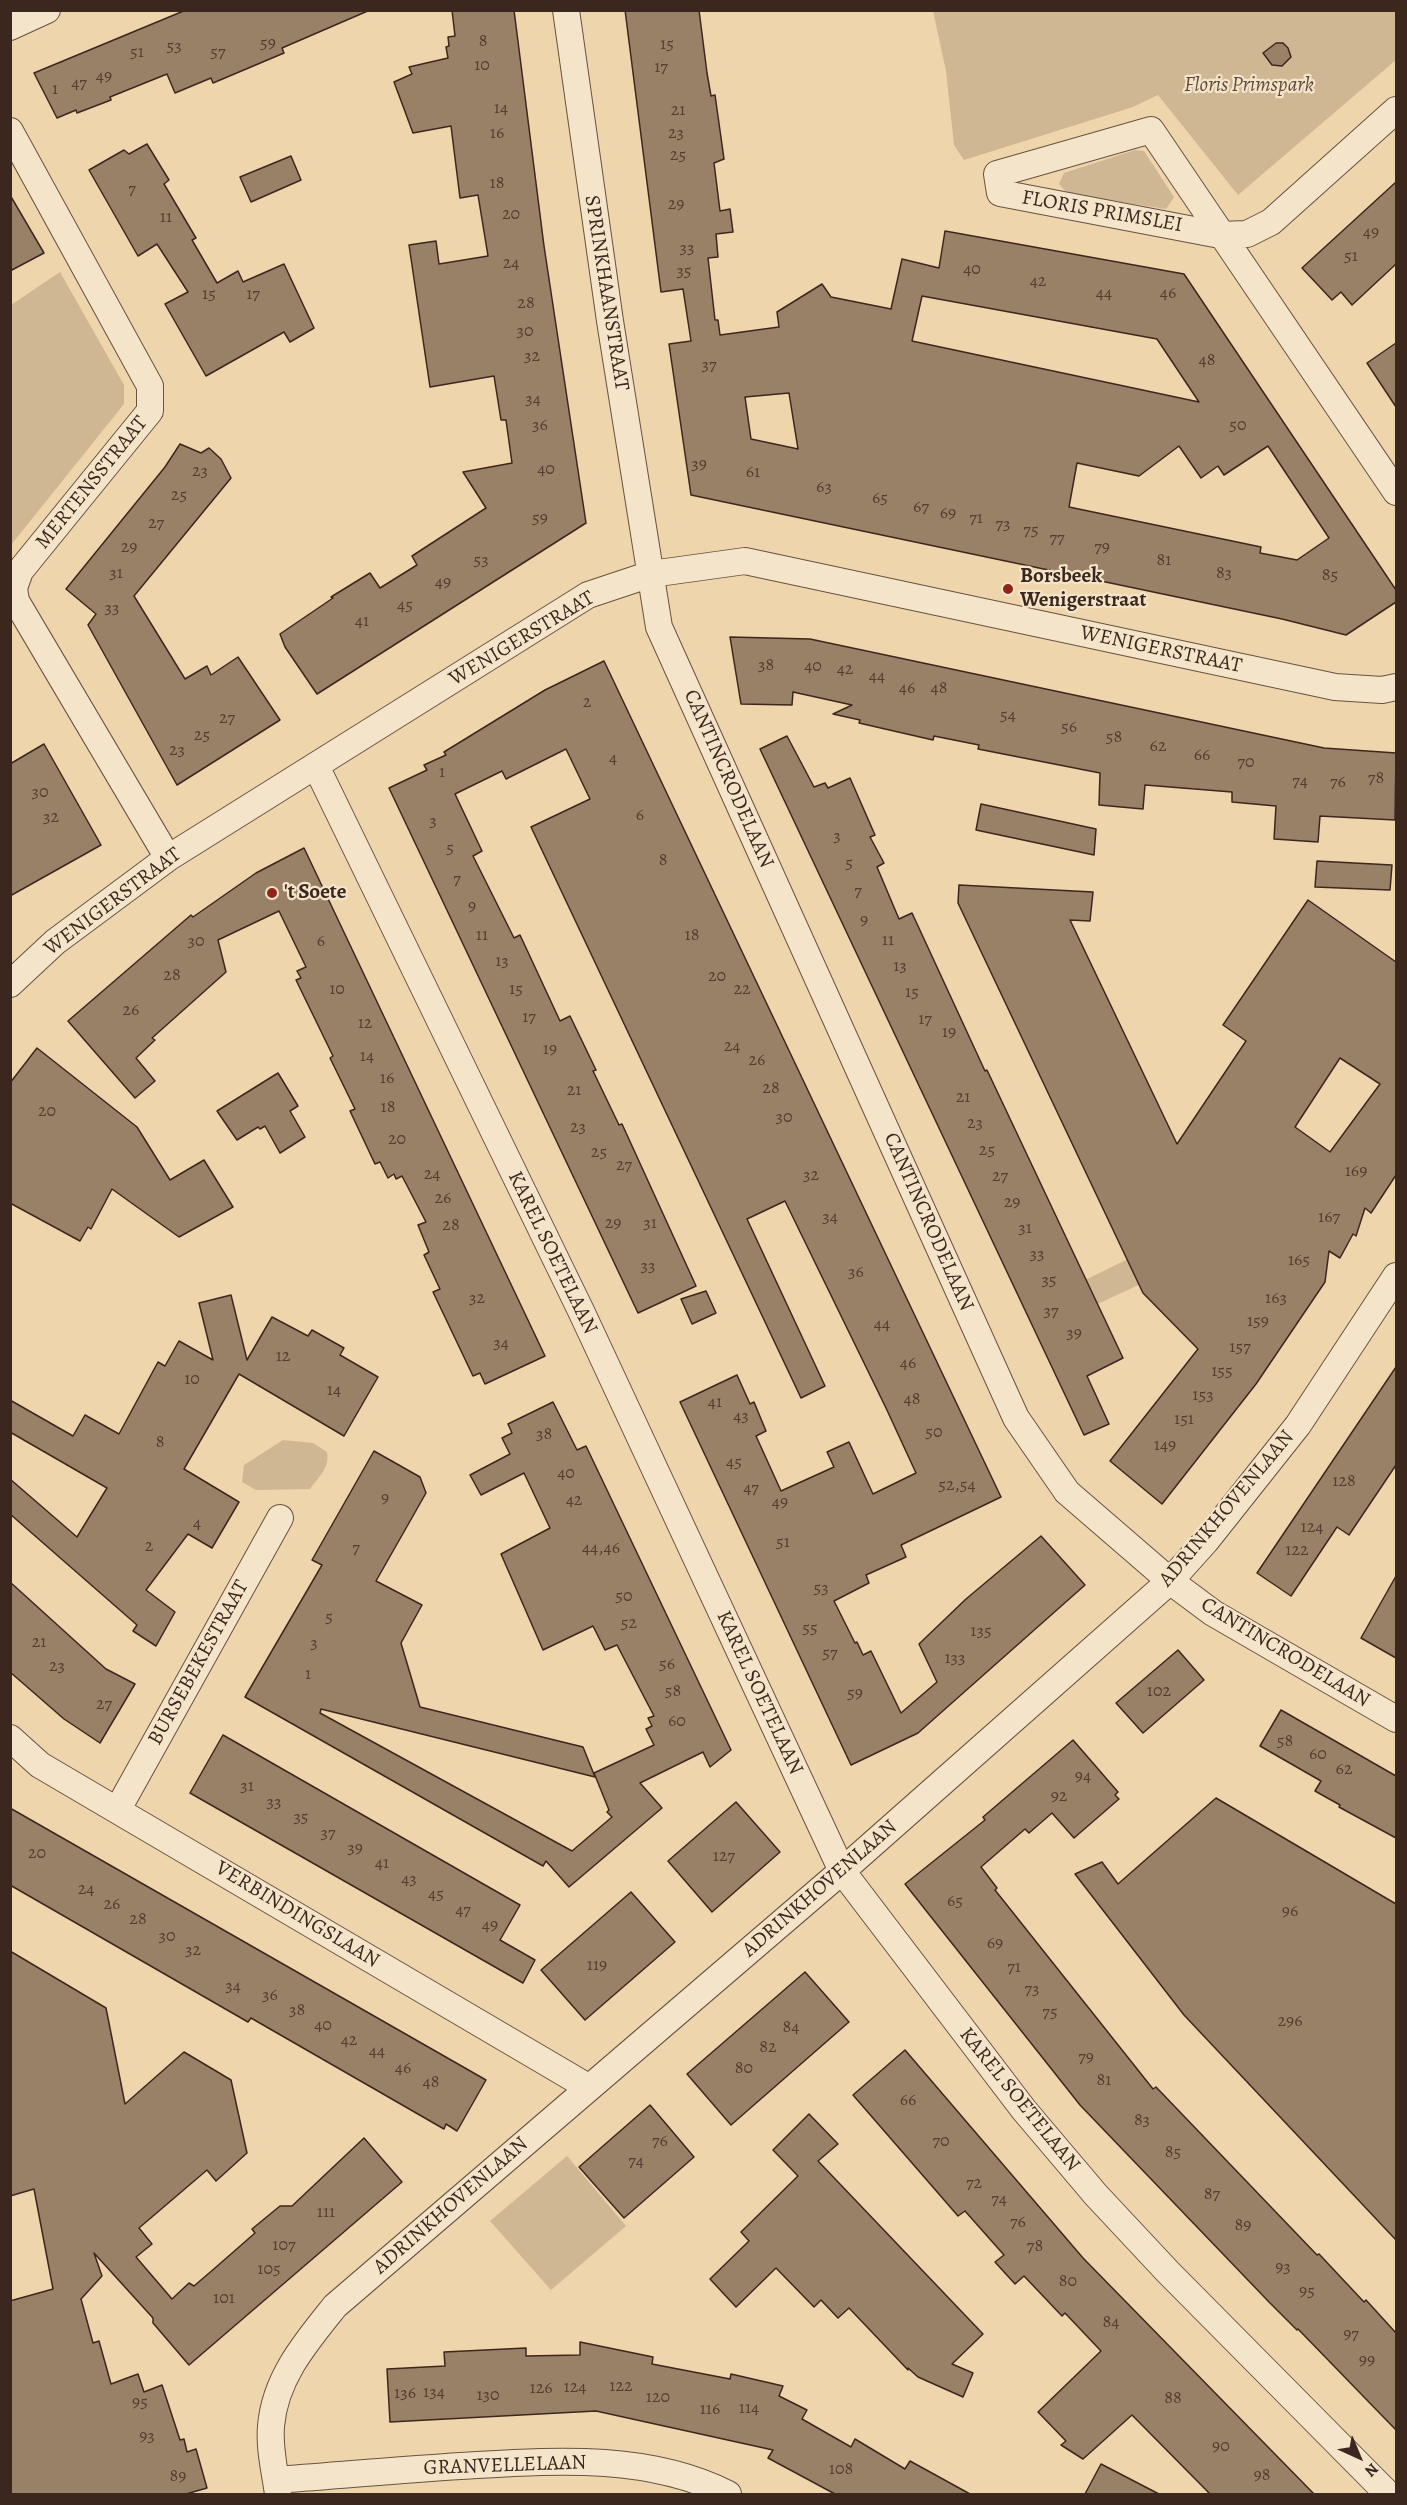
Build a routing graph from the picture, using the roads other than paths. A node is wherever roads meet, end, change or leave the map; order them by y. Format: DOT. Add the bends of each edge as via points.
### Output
graph roads {
  1 [pos="47,10"];
  2 [pos="566,10"];
  3 [pos="10,27"];
  4 [pos="1396,110"];
  5 [pos="10,131"];
  6 [pos="1220,235"];
  7 [pos="1396,492"];
  8 [pos="651,574"];
  9 [pos="1396,687"];
  10 [pos="316,766"];
  11 [pos="168,858"];
  12 [pos="10,984"];
  13 [pos="1396,1276"];
  14 [pos="280,1518"];
  15 [pos="1170,1581"];
  16 [pos="1396,1719"];
  17 [pos="10,1738"];
  18 [pos="118,1809"];
  19 [pos="842,1871"];
  20 [pos="588,2087"];
  21 [pos="277,2487"];
  22 [pos="728,2494"];
  23 [pos="1388,2494"];
  1 -- 3 [label="street"];
  2 -- 8 [label="street, SPRINKHAANSTRAAT" via="609,321"];
  4 -- 6 [label="street, FLORIS PRIMSLEI" via="1271,222 1247,234"];
  5 -- 11 [label="street, MERTENSSTRAAT" via="150,386 150,411 20,571 14,588 16,601"];
  6 -- 6 [label="street, FLORIS PRIMSLEI" via="1150,130 997,174 1000,193"];
  6 -- 7 [label="street, FLORIS PRIMSLEI"];
  8 -- 9 [label="street, WENIGERSTRAAT" via="745,561 1335,687"];
  8 -- 10 [label="street, WENIGERSTRAAT" via="588,595"];
  8 -- 15 [label="street, CANTINCRODELAAN" via="659,627 1016,1418 1068,1492"];
  10 -- 11 [label="street, WENIGERSTRAAT"];
  10 -- 19 [label="street, KAREL SOETELAAN" via="582,1313"];
  11 -- 12 [label="street, WENIGERSTRAAT" via="55,942"];
  13 -- 15 [label="street, ADRINKHOVENLAAN" via="1298,1425"];
  14 -- 18 [label="street, BURSEBEKESTRAAT"];
  15 -- 16 [label="street, CANTINCRODELAAN" via="1213,1613"];
  15 -- 19 [label="street, ADRINKHOVENLAAN"];
  17 -- 18 [label="street, VERBINDINGSLAAN" via="40,1765"];
  18 -- 20 [label="street, VERBINDINGSLAAN"];
  19 -- 20 [label="street, ADRINKHOVENLAAN"];
  19 -- 23 [label="street, KAREL SOETELAAN" via="1024,2110 1096,2195"];
  20 -- 21 [label="street, ADRINKHOVENLAAN" via="335,2306 303,2345 283,2380 274,2406 271,2450"];
  21 -- 22 [label="street, GRANVELLELAAN" via="547,2461 644,2467"];
}
